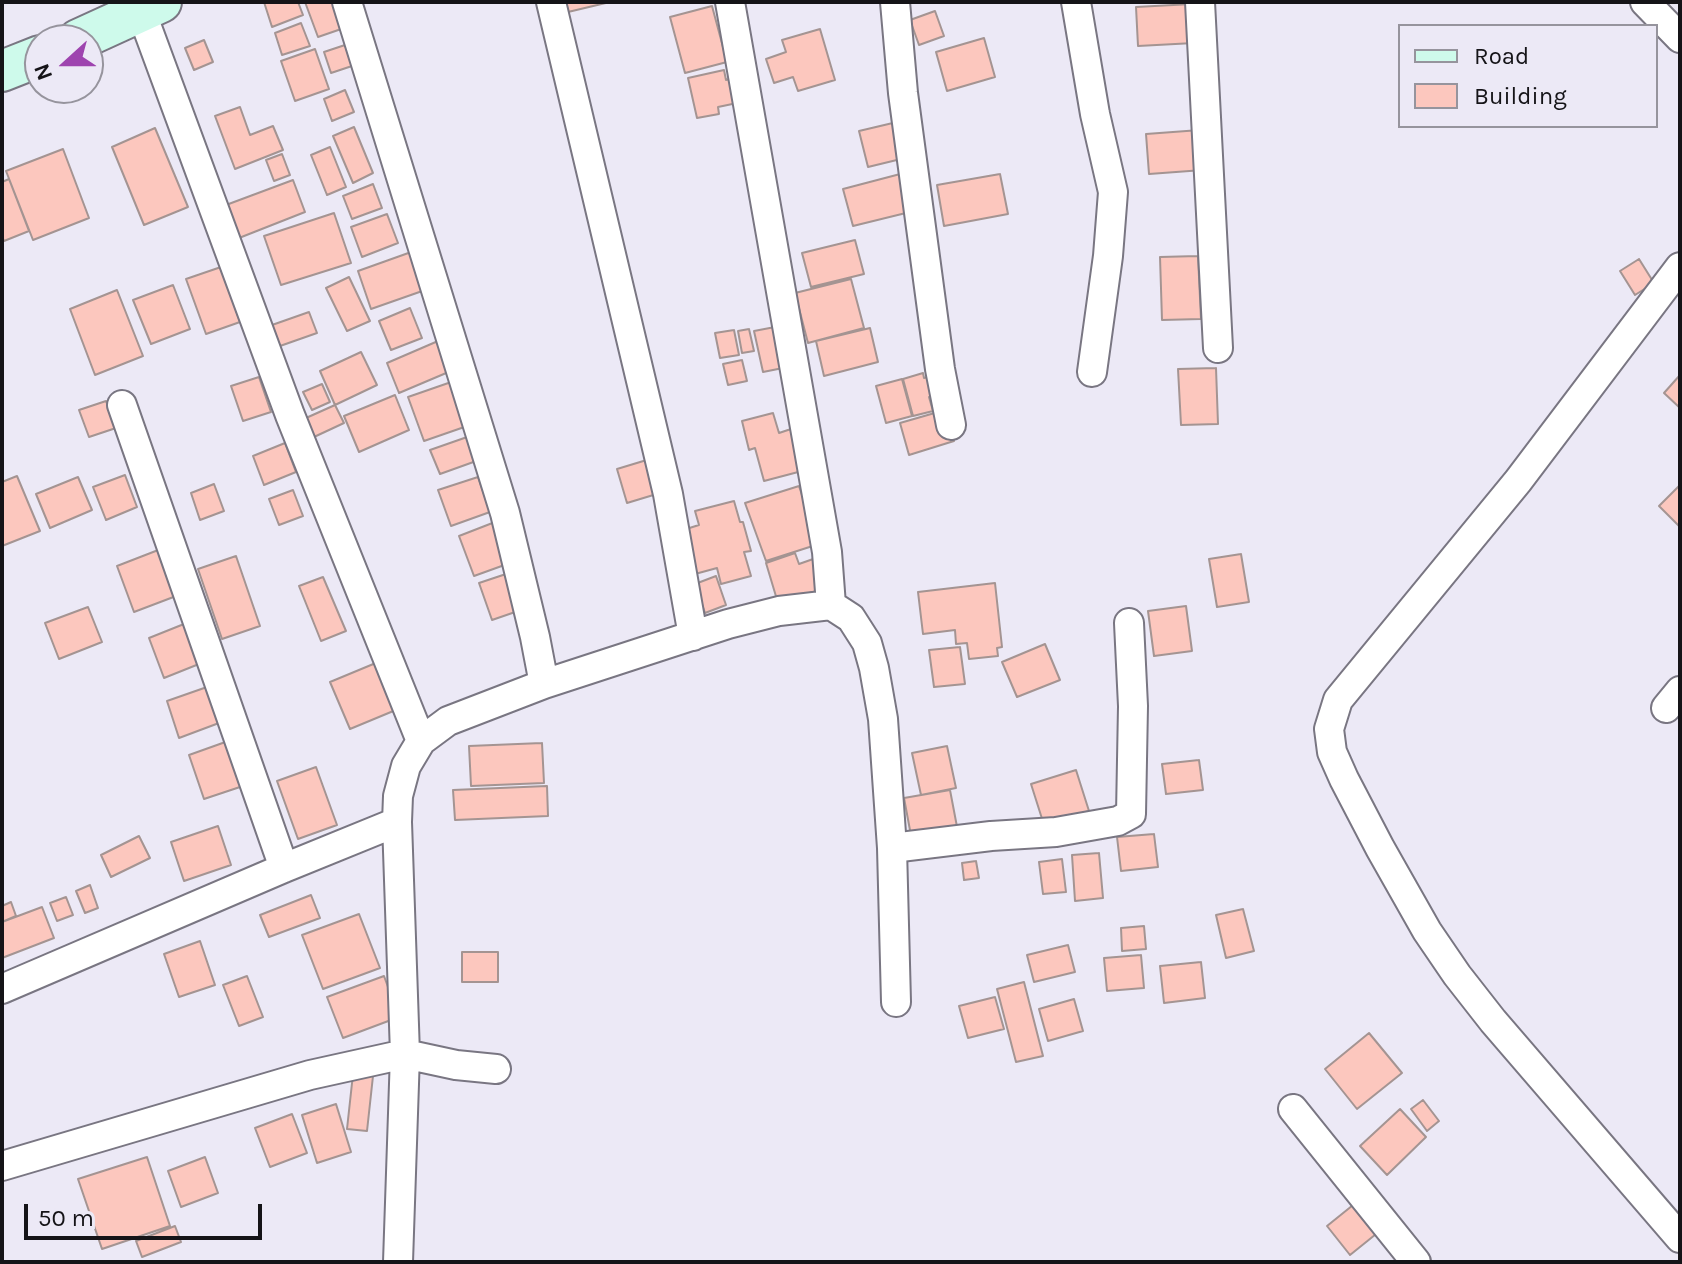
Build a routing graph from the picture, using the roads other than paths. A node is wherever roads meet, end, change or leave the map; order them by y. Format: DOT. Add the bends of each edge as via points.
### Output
graph roads {
  1 [pos="347,2"];
  2 [pos="551,2"];
  3 [pos="730,2"];
  4 [pos="895,2"];
  5 [pos="1076,2"];
  6 [pos="1200,2"];
  7 [pos="1645,2"];
  8 [pos="151,7"];
  9 [pos="104,28"];
  10 [pos="1680,38"];
  11 [pos="24,62"];
  12 [pos="2,71"];
  13 [pos="1680,267"];
  14 [pos="1218,348"];
  15 [pos="1092,372"];
  16 [pos="122,405"];
  17 [pos="951,425"];
  18 [pos="831,605"];
  19 [pos="1129,623"];
  20 [pos="693,636"];
  21 [pos="544,684"];
  22 [pos="421,741"];
  23 [pos="397,822"];
  24 [pos="892,848"];
  25 [pos="284,868"];
  26 [pos="2,989"];
  27 [pos="896,1002"];
  28 [pos="405,1054"];
  29 [pos="496,1069"];
  30 [pos="1293,1109"];
  31 [pos="2,1166"];
  32 [pos="1680,1238"];
  33 [pos="398,1262"];
  34 [pos="1416,1262"];
  1 -- 21 [label="street" via="505,513"];
  2 -- 20 [label="street" via="668,494"];
  3 -- 18 [label="street" via="827,552"];
  4 -- 17 [label="street" via="915,185"];
  5 -- 15 [label="street" via="1113,192"];
  6 -- 14 [label="street"];
  7 -- 10 [label="street"];
  8 -- 9 [label="main road"];
  8 -- 22 [label="street" via="290,415"];
  11 -- 12 [label="main road"];
  13 -- 32 [label="street" via="1518,481 1338,700 1329,729 1344,779 1457,975"];
  16 -- 25 [label="street"];
  18 -- 20 [label="street" via="779,611"];
  18 -- 24 [label="street" via="851,618 867,643 874,668"];
  19 -- 24 [label="street" via="1131,814 1056,832"];
  20 -- 21 [label="street"];
  21 -- 22 [label="street" via="448,721"];
  22 -- 23 [label="street" via="406,766"];
  23 -- 25 [label="street"];
  23 -- 28 [label="street"];
  24 -- 27 [label="street"];
  25 -- 26 [label="street"];
  28 -- 29 [label="street"];
  28 -- 31 [label="street" via="310,1075"];
  28 -- 33 [label="street"];
  30 -- 34 [label="street"];
}
